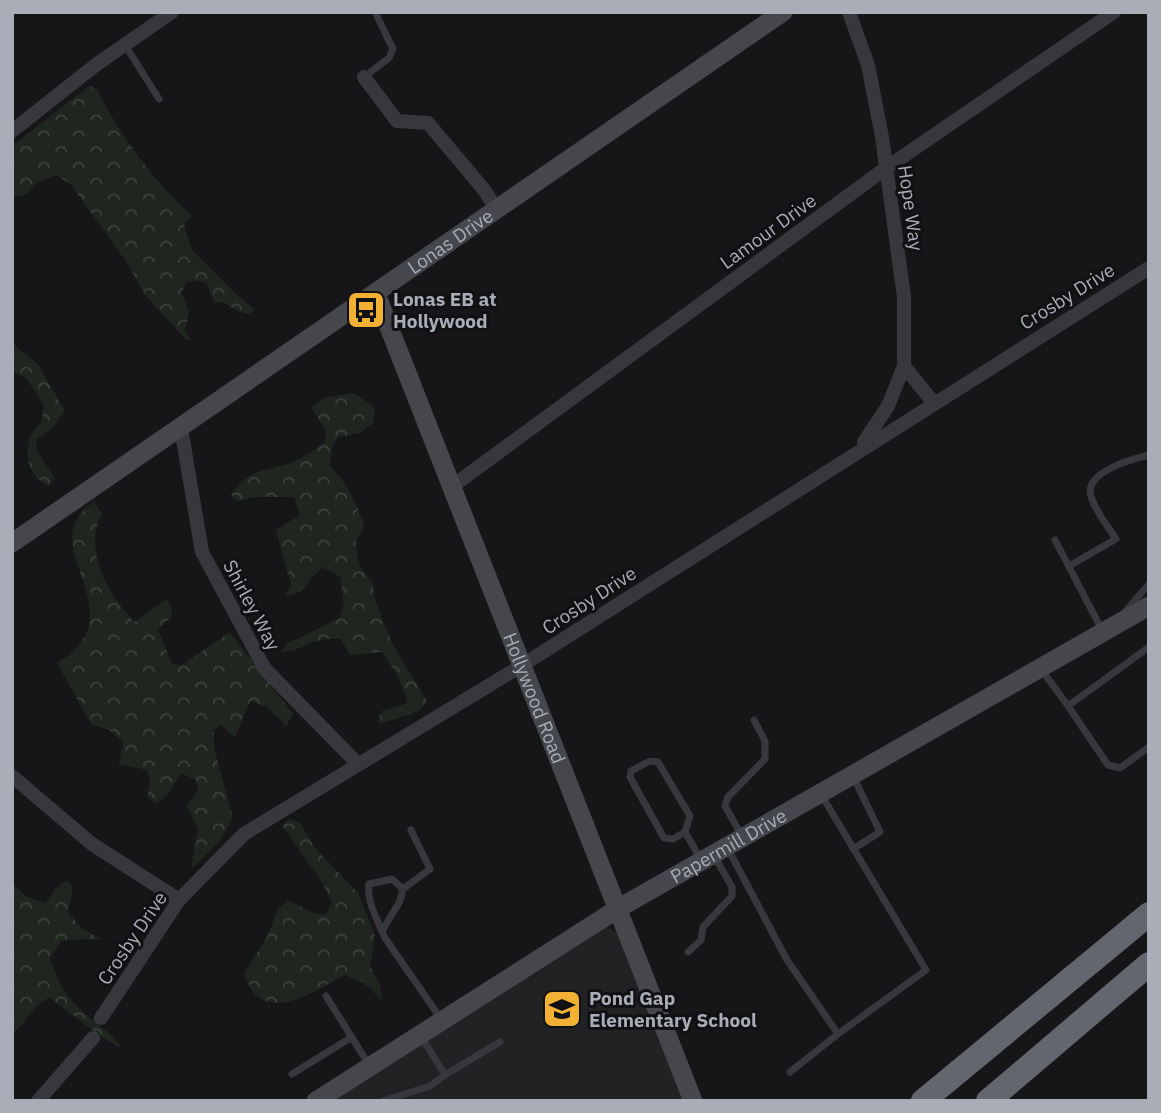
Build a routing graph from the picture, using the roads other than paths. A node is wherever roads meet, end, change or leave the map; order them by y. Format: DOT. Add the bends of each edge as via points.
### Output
graph roads {
  1 [pos="172,12"];
  2 [pos="374,12"];
  3 [pos="783,12"];
  4 [pos="849,12"];
  5 [pos="1114,12"];
  6 [pos="125,45"];
  7 [pos="364,77"];
  8 [pos="159,99"];
  9 [pos="12,131"];
  10 [pos="886,168"];
  11 [pos="496,209"];
  12 [pos="1149,268"];
  13 [pos="376,294"];
  14 [pos="904,366"];
  15 [pos="933,402"];
  16 [pos="181,428"];
  17 [pos="859,449"];
  18 [pos="1149,455"];
  19 [pos="450,488"];
  20 [pos="1055,540"];
  21 [pos="12,543"];
  22 [pos="1069,566"];
  23 [pos="1149,584"];
  24 [pos="1149,606"];
  25 [pos="1112,628"];
  26 [pos="1149,647"];
  27 [pos="521,666"];
  28 [pos="1041,669"];
  29 [pos="1068,706"];
  30 [pos="754,720"];
  31 [pos="1149,747"];
  32 [pos="358,764"];
  33 [pos="853,775"];
  34 [pos="12,776"];
  35 [pos="820,793"];
  36 [pos="411,830"];
  37 [pos="685,832"];
  38 [pos="721,849"];
  39 [pos="853,849"];
  40 [pos="403,888"];
  41 [pos="179,900"];
  42 [pos="619,908"];
  43 [pos="1149,914"];
  44 [pos="382,931"];
  45 [pos="688,952"];
  46 [pos="1149,964"];
  47 [pos="1149,983"];
  48 [pos="326,996"];
  49 [pos="100,1018"];
  50 [pos="442,1020"];
  51 [pos="419,1034"];
  52 [pos="838,1034"];
  53 [pos="352,1037"];
  54 [pos="93,1038"];
  55 [pos="500,1042"];
  56 [pos="370,1066"];
  57 [pos="790,1072"];
  58 [pos="292,1074"];
  59 [pos="445,1075"];
  60 [pos="41,1100"];
  61 [pos="316,1101"];
  62 [pos="383,1101"];
  63 [pos="693,1101"];
  64 [pos="923,1101"];
  65 [pos="988,1101"];
  66 [pos="994,1101"];
  1 -- 6 [label="street"];
  2 -- 7 [label="lane" via="394,49"];
  3 -- 11 [label="street, Lonas Drive"];
  4 -- 10 [label="street, Hope Way" via="868,65"];
  5 -- 10 [label="street, Lamour Drive"];
  6 -- 8 [label="lane"];
  6 -- 9 [label="street"];
  7 -- 11 [label="street" via="397,121 428,123"];
  10 -- 14 [label="street, Hope Way" via="904,297"];
  10 -- 19 [label="street, Lamour Drive"];
  11 -- 13 [label="street, Lonas Drive"];
  12 -- 15 [label="street, Crosby Drive"];
  13 -- 16 [label="street, Lonas Drive"];
  13 -- 19 [label="street, Hollywood Road"];
  14 -- 15 [label="street"];
  14 -- 17 [label="street" via="888,407"];
  15 -- 17 [label="street, Crosby Drive"];
  16 -- 21 [label="street, Lonas Drive"];
  16 -- 32 [label="street, Shirley Way" via="202,552 265,669"];
  17 -- 27 [label="street, Crosby Drive"];
  18 -- 22 [label="lane" via="1116,465 1090,486 1091,499 1116,539"];
  19 -- 27 [label="street, Hollywood Road"];
  20 -- 22 [label="lane"];
  22 -- 25 [label="lane"];
  23 -- 25 [label="lane"];
  24 -- 25 [label="street, Papermill Drive"];
  25 -- 28 [label="street, Papermill Drive"];
  26 -- 29 [label="lane"];
  27 -- 32 [label="street, Crosby Drive"];
  27 -- 42 [label="street, Hollywood Road"];
  28 -- 29 [label="lane"];
  28 -- 33 [label="street, Papermill Drive"];
  29 -- 31 [label="lane" via="1108,765 1120,768"];
  30 -- 38 [label="lane" via="765,741 765,759 728,797"];
  32 -- 41 [label="street, Crosby Drive" via="244,834"];
  33 -- 35 [label="street, Papermill Drive"];
  33 -- 39 [label="lane" via="880,832"];
  34 -- 41 [label="street" via="92,844"];
  35 -- 38 [label="street, Papermill Drive"];
  35 -- 39 [label="lane"];
  36 -- 40 [label="lane" via="430,869"];
  37 -- 37 [label="lane" via="690,816 658,762 631,771 630,777 664,838"];
  37 -- 38 [label="lane"];
  38 -- 42 [label="street, Papermill Drive"];
  38 -- 45 [label="lane" via="732,896 703,927 697,946"];
  38 -- 52 [label="lane" via="787,960"];
  39 -- 52 [label="lane" via="926,970"];
  40 -- 44 [label="lane"];
  40 -- 44 [label="lane" via="393,879 369,884"];
  41 -- 49 [label="street, Crosby Drive"];
  42 -- 50 [label="street, Papermill Drive"];
  42 -- 63 [label="street, Hollywood Road"];
  43 -- 64 [label="highway"];
  44 -- 50 [label="lane"];
  46 -- 65 [label="highway"];
  47 -- 66 [label="highway"];
  48 -- 53 [label="lane"];
  50 -- 51 [label="street, Papermill Drive"];
  51 -- 56 [label="street, Papermill Drive"];
  51 -- 59 [label="lane"];
  52 -- 57 [label="lane"];
  53 -- 56 [label="lane"];
  53 -- 58 [label="lane"];
  54 -- 60 [label="street"];
  55 -- 59 [label="lane"];
  56 -- 61 [label="street, Papermill Drive"];
  59 -- 62 [label="lane" via="430,1086"];
}
